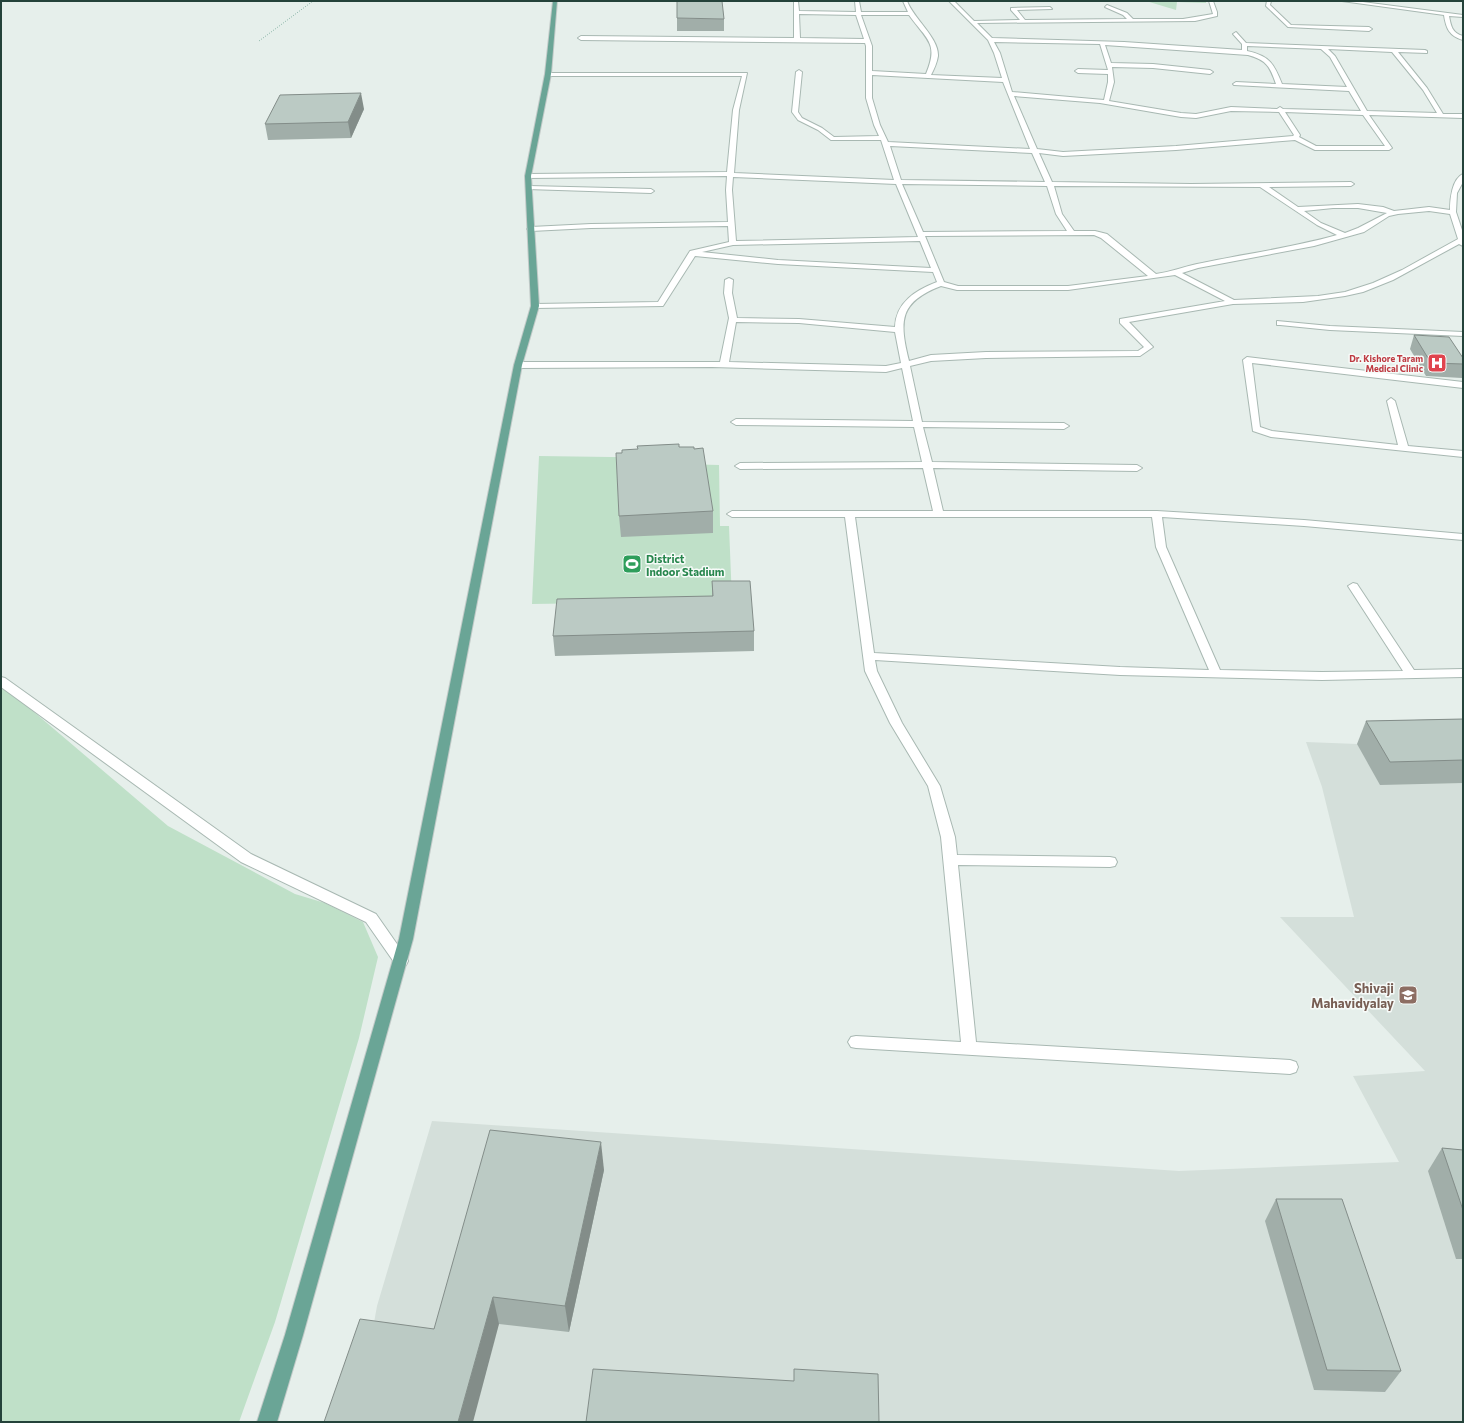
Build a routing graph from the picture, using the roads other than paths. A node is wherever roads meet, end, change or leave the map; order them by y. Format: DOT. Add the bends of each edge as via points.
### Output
graph roads {
  1 [pos="555,1"];
  2 [pos="796,1"];
  3 [pos="857,1"];
  4 [pos="906,1"];
  5 [pos="951,1"];
  6 [pos="1211,1"];
  7 [pos="1269,1"];
  8 [pos="1344,1"];
  9 [pos="1107,6"];
  10 [pos="1050,8"];
  11 [pos="796,12"];
  12 [pos="858,13"];
  13 [pos="910,14"];
  14 [pos="1446,14"];
  15 [pos="1463,16"];
  16 [pos="1133,20"];
  17 [pos="974,22"];
  18 [pos="1024,22"];
  19 [pos="1369,29"];
  20 [pos="1236,34"];
  21 [pos="581,38"];
  22 [pos="1463,38"];
  23 [pos="797,39"];
  24 [pos="991,40"];
  25 [pos="868,41"];
  26 [pos="1102,43"];
  27 [pos="1245,44"];
  28 [pos="1322,47"];
  29 [pos="1393,50"];
  30 [pos="1244,52"];
  31 [pos="1425,52"];
  32 [pos="1110,64"];
  33 [pos="1078,71"];
  34 [pos="799,72"];
  35 [pos="1111,72"];
  36 [pos="1210,72"];
  37 [pos="870,73"];
  38 [pos="548,74"];
  39 [pos="928,76"];
  40 [pos="1005,80"];
  41 [pos="1236,84"];
  42 [pos="1280,86"];
  43 [pos="1352,89"];
  44 [pos="1010,94"];
  45 [pos="1106,102"];
  46 [pos="1280,110"];
  47 [pos="1365,113"];
  48 [pos="1441,115"];
  49 [pos="1463,116"];
  50 [pos="1296,138"];
  51 [pos="884,141"];
  52 [pos="1034,151"];
  53 [pos="730,174"];
  54 [pos="1463,176"];
  55 [pos="528,182"];
  56 [pos="898,182"];
  57 [pos="1050,184"];
  58 [pos="1351,184"];
  59 [pos="1263,186"];
  60 [pos="651,190"];
  61 [pos="1296,209"];
  62 [pos="1453,212"];
  63 [pos="1395,213"];
  64 [pos="731,224"];
  65 [pos="531,229"];
  66 [pos="1071,232"];
  67 [pos="1344,235"];
  68 [pos="922,237"];
  69 [pos="1462,242"];
  70 [pos="733,243"];
  71 [pos="692,254"];
  72 [pos="935,270"];
  73 [pos="1176,273"];
  74 [pos="1154,276"];
  75 [pos="728,280"];
  76 [pos="941,283"];
  77 [pos="1233,302"];
  78 [pos="535,306"];
  79 [pos="733,320"];
  80 [pos="1280,323"];
  81 [pos="900,330"];
  82 [pos="1463,334"];
  83 [pos="724,364"];
  84 [pos="518,365"];
  85 [pos="905,365"];
  86 [pos="1463,384"];
  87 [pos="1391,401"];
  88 [pos="736,422"];
  89 [pos="918,425"];
  90 [pos="1064,426"];
  91 [pos="1404,448"];
  92 [pos="1463,454"];
  93 [pos="927,465"];
  94 [pos="740,466"];
  95 [pos="1137,468"];
  96 [pos="732,514"];
  97 [pos="850,514"];
  98 [pos="1157,514"];
  99 [pos="939,515"];
  100 [pos="1463,537"];
  101 [pos="1352,586"];
  102 [pos="869,656"];
  103 [pos="1216,673"];
  104 [pos="1463,673"];
  105 [pos="1411,674"];
  106 [pos="1,681"];
  107 [pos="950,860"];
  108 [pos="1110,862"];
  109 [pos="401,961"];
  110 [pos="856,1042"];
  111 [pos="968,1048"];
  112 [pos="1290,1067"];
  113 [pos="267,1422"];
  1 -- 38 [label="main road"];
  2 -- 11 [label="street"];
  3 -- 12 [label="street"];
  4 -- 13 [label="street"];
  5 -- 17 [label="street"];
  6 -- 16 [label="street" via="1215,12 1209,17 1160,22"];
  7 -- 19 [label="street" via="1268,5 1290,26"];
  8 -- 14 [label="street"];
  9 -- 16 [label="street"];
  10 -- 18 [label="street" via="1013,9"];
  11 -- 12 [label="street"];
  11 -- 23 [label="street"];
  12 -- 13 [label="street"];
  12 -- 25 [label="street"];
  13 -- 39 [label="street" via="934,50 935,56"];
  14 -- 15 [label="street"];
  14 -- 22 [label="street" via="1448,29 1454,35"];
  16 -- 18 [label="street"];
  17 -- 18 [label="street"];
  17 -- 24 [label="street"];
  20 -- 27 [label="street"];
  21 -- 23 [label="street"];
  23 -- 25 [label="street"];
  24 -- 26 [label="street"];
  24 -- 40 [label="street"];
  25 -- 37 [label="street"];
  26 -- 30 [label="street"];
  26 -- 32 [label="street"];
  27 -- 28 [label="street"];
  27 -- 30 [label="street"];
  28 -- 29 [label="street"];
  28 -- 43 [label="street" via="1332,56"];
  29 -- 31 [label="street"];
  29 -- 48 [label="street" via="1418,78"];
  30 -- 42 [label="street" via="1269,62"];
  32 -- 35 [label="street"];
  32 -- 36 [label="street"];
  33 -- 35 [label="street"];
  34 -- 51 [label="street" via="795,112 800,119 833,139"];
  35 -- 45 [label="street"];
  37 -- 39 [label="street"];
  37 -- 51 [label="street" via="869,98"];
  38 -- 53 [label="street" via="745,74 736,110"];
  38 -- 55 [label="main road"];
  39 -- 40 [label="street"];
  40 -- 44 [label="street"];
  41 -- 42 [label="street"];
  42 -- 43 [label="street"];
  43 -- 47 [label="street"];
  44 -- 45 [label="street"];
  44 -- 52 [label="street"];
  45 -- 46 [label="street" via="1196,116 1231,109"];
  46 -- 47 [label="street"];
  46 -- 50 [label="street" via="1298,135"];
  47 -- 48 [label="street"];
  47 -- 50 [label="street" via="1389,148 1315,148"];
  48 -- 49 [label="street"];
  50 -- 52 [label="street" via="1150,150 1063,154"];
  51 -- 52 [label="street"];
  51 -- 56 [label="street"];
  52 -- 57 [label="street"];
  53 -- 55 [label="street" via="656,173"];
  53 -- 56 [label="street"];
  53 -- 64 [label="street"];
  54 -- 62 [label="street" via="1454,193"];
  55 -- 60 [label="street"];
  55 -- 65 [label="main road"];
  56 -- 57 [label="street"];
  56 -- 68 [label="street"];
  57 -- 59 [label="street"];
  57 -- 66 [label="street" via="1058,214"];
  58 -- 59 [label="street"];
  59 -- 61 [label="street"];
  61 -- 63 [label="street" via="1359,205 1380,207"];
  61 -- 67 [label="street" via="1319,224"];
  62 -- 63 [label="street" via="1429,209"];
  62 -- 69 [label="street"];
  63 -- 67 [label="street" via="1361,230"];
  64 -- 65 [label="street"];
  64 -- 70 [label="street"];
  65 -- 78 [label="main road"];
  66 -- 68 [label="street"];
  66 -- 74 [label="street" via="1104,236"];
  67 -- 73 [label="street" via="1314,244 1196,266"];
  68 -- 70 [label="street"];
  68 -- 72 [label="street"];
  69 -- 77 [label="street" via="1394,278 1346,294 1298,301"];
  70 -- 71 [label="street"];
  71 -- 72 [label="street" via="778,262"];
  71 -- 78 [label="street" via="660,304"];
  72 -- 76 [label="street"];
  73 -- 74 [label="street"];
  73 -- 77 [label="street"];
  74 -- 76 [label="street" via="1068,288 957,288"];
  75 -- 79 [label="street"];
  76 -- 81 [label="street" via="922,290 906,304 900,320"];
  77 -- 85 [label="street" via="1123,321 1149,347 1140,353 986,355 931,358"];
  78 -- 84 [label="main road"];
  79 -- 81 [label="street"];
  79 -- 83 [label="street"];
  80 -- 82 [label="street"];
  81 -- 85 [label="street"];
  83 -- 84 [label="street"];
  83 -- 85 [label="street" via="886,369"];
  84 -- 109 [label="main road"];
  85 -- 89 [label="street"];
  86 -- 91 [label="street" via="1247,360 1256,429 1271,434"];
  87 -- 91 [label="street"];
  88 -- 89 [label="street"];
  89 -- 90 [label="street"];
  89 -- 93 [label="street"];
  91 -- 92 [label="street"];
  93 -- 94 [label="street"];
  93 -- 95 [label="street"];
  93 -- 99 [label="street"];
  96 -- 97 [label="street"];
  97 -- 99 [label="street"];
  97 -- 102 [label="street"];
  98 -- 99 [label="street"];
  98 -- 100 [label="street" via="1304,523"];
  98 -- 103 [label="street" via="1161,547"];
  101 -- 105 [label="street"];
  102 -- 103 [label="street" via="1120,671"];
  102 -- 107 [label="street" via="871,671 896,723 934,786 948,837"];
  103 -- 105 [label="street" via="1322,676"];
  104 -- 105 [label="street"];
  106 -- 109 [label="street" via="246,858 371,918"];
  107 -- 108 [label="street"];
  107 -- 111 [label="street"];
  109 -- 113 [label="main road"];
  110 -- 111 [label="street"];
  111 -- 112 [label="street"];
}
